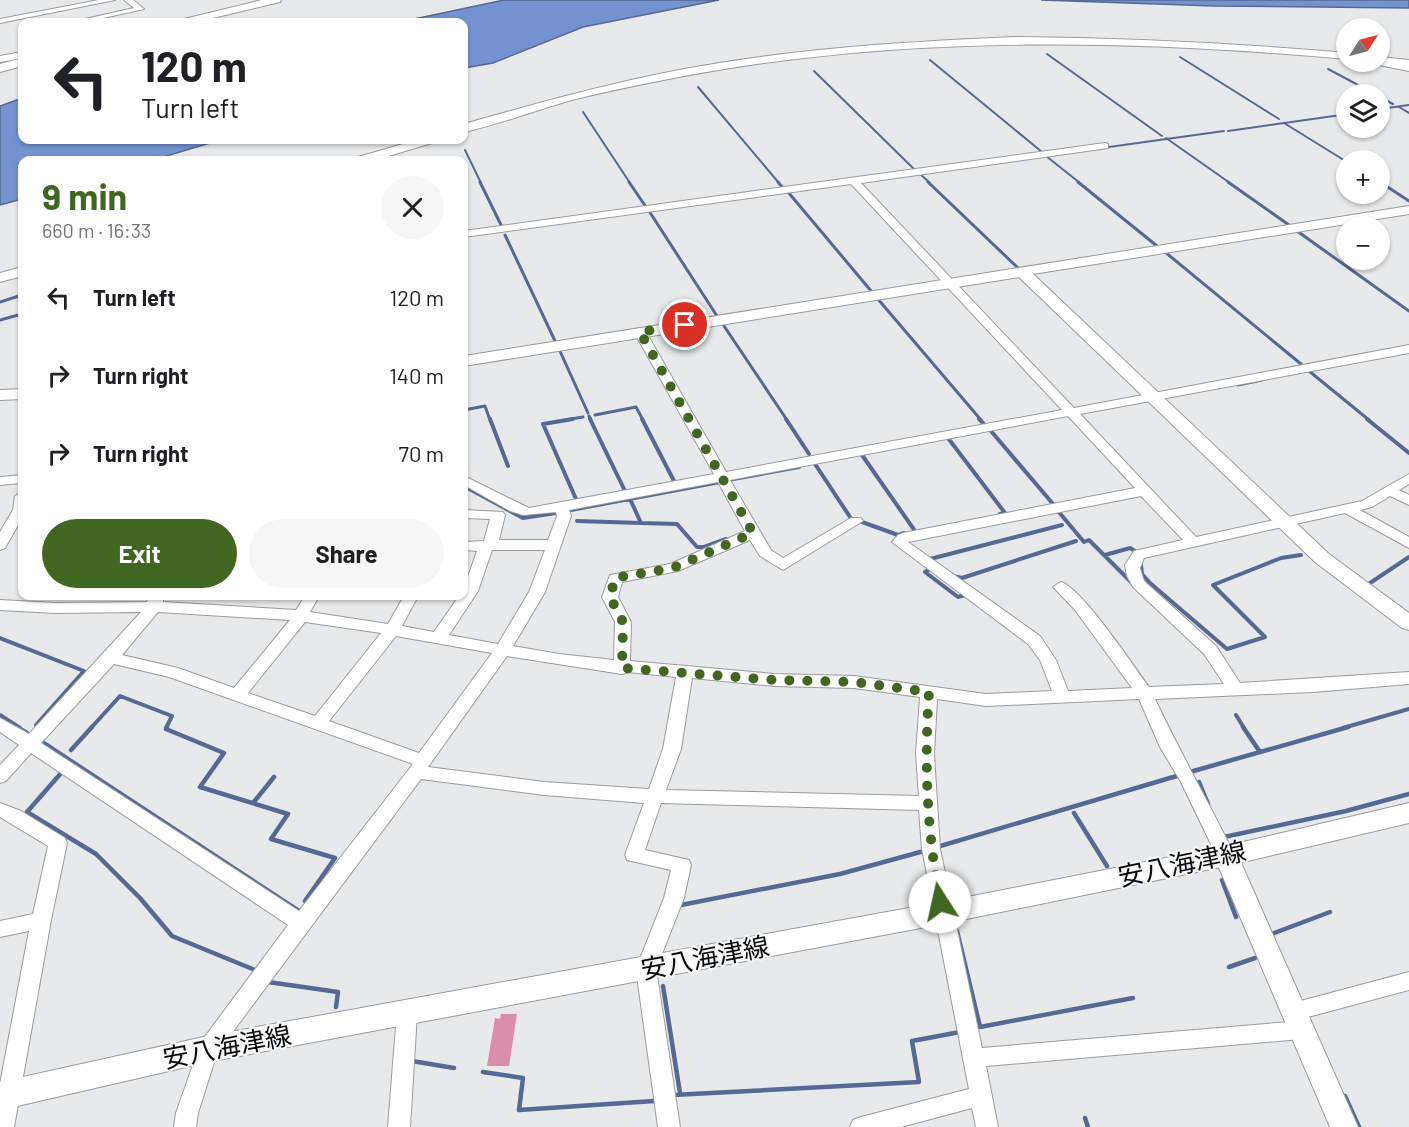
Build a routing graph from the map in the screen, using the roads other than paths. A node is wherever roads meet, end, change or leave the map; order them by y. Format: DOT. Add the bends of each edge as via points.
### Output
graph roads {
  1 [pos="111,0"];
  2 [pos="128,0"];
  3 [pos="276,0"];
  4 [pos="96,18"];
  5 [pos="201,18"];
  6 [pos="0,21"];
  7 [pos="18,56"];
  8 [pos="1336,56"];
  9 [pos="0,59"];
  10 [pos="1390,61"];
  11 [pos="18,63"];
  12 [pos="1409,63"];
  13 [pos="1390,65"];
  14 [pos="0,68"];
  15 [pos="1409,68"];
  16 [pos="468,127"];
  17 [pos="416,144"];
  18 [pos="1105,146"];
  19 [pos="397,150"];
  20 [pos="377,156"];
  21 [pos="385,156"];
  22 [pos="853,180"];
  23 [pos="1409,210"];
  24 [pos="468,233"];
  25 [pos="18,272"];
  26 [pos="1022,272"];
  27 [pos="0,278"];
  28 [pos="949,283"];
  29 [pos="640,332"];
  30 [pos="1409,349"];
  31 [pos="468,360"];
  32 [pos="18,394"];
  33 [pos="0,395"];
  34 [pos="1152,397"];
  35 [pos="1070,412"];
  36 [pos="722,476"];
  37 [pos="1409,478"];
  38 [pos="18,479"];
  39 [pos="0,481"];
  40 [pos="468,482"];
  41 [pos="1389,490"];
  42 [pos="1143,491"];
  43 [pos="1409,501"];
  44 [pos="561,507"];
  45 [pos="1348,509"];
  46 [pos="18,514"];
  47 [pos="468,514"];
  48 [pos="856,521"];
  49 [pos="1282,522"];
  50 [pos="753,533"];
  51 [pos="1192,541"];
  52 [pos="1409,543"];
  53 [pos="0,545"];
  54 [pos="553,545"];
  55 [pos="468,546"];
  56 [pos="489,546"];
  57 [pos="1061,587"];
  58 [pos="468,594"];
  59 [pos="310,600"];
  60 [pos="409,600"];
  61 [pos="464,600"];
  62 [pos="155,601"];
  63 [pos="0,605"];
  64 [pos="301,616"];
  65 [pos="1409,623"];
  66 [pos="392,630"];
  67 [pos="438,639"];
  68 [pos="502,651"];
  69 [pos="110,658"];
  70 [pos="622,668"];
  71 [pos="685,672"];
  72 [pos="1409,678"];
  73 [pos="1235,688"];
  74 [pos="929,692"];
  75 [pos="1144,692"];
  76 [pos="237,695"];
  77 [pos="1062,697"];
  78 [pos="0,724"];
  79 [pos="318,724"];
  80 [pos="30,745"];
  81 [pos="420,766"];
  82 [pos="0,776"];
  83 [pos="657,796"];
  84 [pos="927,803"];
  85 [pos="0,810"];
  86 [pos="1409,813"];
  87 [pos="1226,856"];
  88 [pos="942,913"];
  89 [pos="41,920"];
  90 [pos="301,923"];
  91 [pos="0,929"];
  92 [pos="646,969"];
  93 [pos="1409,981"];
  94 [pos="407,1013"];
  95 [pos="1297,1021"];
  96 [pos="208,1049"];
  97 [pos="973,1058"];
  98 [pos="5,1095"];
  99 [pos="981,1096"];
  100 [pos="3,1127"];
  101 [pos="185,1127"];
  102 [pos="399,1127"];
  103 [pos="669,1127"];
  104 [pos="861,1127"];
  105 [pos="987,1127"];
  106 [pos="1344,1127"];
  1 -- 6 [label="street"];
  2 -- 4 [label="street" via="140,9"];
  3 -- 5 [label="main road"];
  7 -- 9 [label="street"];
  8 -- 16 [label="street" via="1076,39 884,48 739,63 638,81"];
  10 -- 12 [label="street"];
  11 -- 14 [label="main road"];
  13 -- 15 [label="street"];
  17 -- 19 [label="street"];
  18 -- 22 [label="street"];
  19 -- 20 [label="street"];
  19 -- 21 [label="street"];
  22 -- 24 [label="street"];
  22 -- 28 [label="street"];
  23 -- 26 [label="street"];
  25 -- 27 [label="street"];
  26 -- 28 [label="street"];
  26 -- 34 [label="street"];
  28 -- 29 [label="street"];
  28 -- 35 [label="street"];
  29 -- 31 [label="street"];
  29 -- 36 [label="street"];
  30 -- 34 [label="street"];
  32 -- 33 [label="street"];
  34 -- 35 [label="street"];
  34 -- 49 [label="street"];
  35 -- 36 [label="street"];
  35 -- 42 [label="street"];
  36 -- 44 [label="street"];
  36 -- 50 [label="street"];
  37 -- 41 [label="street"];
  38 -- 39 [label="street"];
  40 -- 44 [label="street" via="528,512"];
  41 -- 43 [label="street"];
  41 -- 45 [label="street" via="1367,504"];
  42 -- 51 [label="street"];
  42 -- 77 [label="street" via="903,538 899,542 1034,640 1052,663"];
  44 -- 54 [label="street" via="564,516"];
  45 -- 49 [label="street"];
  45 -- 52 [label="street"];
  46 -- 53 [label="street"];
  47 -- 56 [label="street" via="498,515"];
  48 -- 50 [label="street" via="783,565 765,553"];
  49 -- 51 [label="street"];
  49 -- 65 [label="street" via="1322,558"];
  50 -- 70 [label="street" via="673,568 615,578 610,597 623,622"];
  51 -- 73 [label="street" via="1139,554 1134,558 1132,573 1137,584 1210,650"];
  54 -- 56 [label="street"];
  54 -- 68 [label="street" via="537,592"];
  55 -- 56 [label="street"];
  56 -- 58 [label="street"];
  57 -- 75 [label="street" via="1080,606"];
  59 -- 64 [label="street"];
  60 -- 66 [label="street"];
  61 -- 67 [label="street"];
  62 -- 63 [label="street" via="55,608"];
  62 -- 64 [label="street"];
  62 -- 69 [label="street"];
  64 -- 66 [label="street"];
  64 -- 76 [label="street"];
  66 -- 67 [label="street"];
  66 -- 79 [label="street"];
  67 -- 68 [label="street"];
  68 -- 70 [label="street"];
  68 -- 81 [label="street"];
  69 -- 76 [label="street" via="172,672"];
  69 -- 80 [label="street"];
  70 -- 71 [label="street"];
  71 -- 74 [label="street" via="854,682"];
  71 -- 83 [label="street" via="672,749"];
  72 -- 73 [label="street"];
  73 -- 75 [label="street"];
  74 -- 77 [label="street" via="986,700"];
  74 -- 84 [label="street"];
  75 -- 77 [label="street"];
  75 -- 87 [label="street"];
  76 -- 79 [label="street"];
  78 -- 80 [label="street"];
  79 -- 81 [label="street"];
  80 -- 82 [label="street"];
  80 -- 90 [label="street"];
  81 -- 83 [label="street" via="476,782"];
  81 -- 90 [label="street"];
  83 -- 84 [label="street"];
  83 -- 92 [label="street" via="634,855 682,865 674,898"];
  84 -- 88 [label="street" via="930,849"];
  85 -- 89 [label="street" via="58,843"];
  86 -- 87 [label="main road, 安八海津線"];
  87 -- 88 [label="main road, 安八海津線"];
  87 -- 95 [label="street"];
  88 -- 92 [label="main road, 安八海津線"];
  88 -- 97 [label="street"];
  89 -- 91 [label="street"];
  89 -- 98 [label="street"];
  90 -- 96 [label="street"];
  92 -- 94 [label="main road, 安八海津線"];
  92 -- 103 [label="street"];
  93 -- 95 [label="street"];
  94 -- 96 [label="main road, 安八海津線"];
  94 -- 102 [label="street"];
  95 -- 97 [label="street"];
  95 -- 106 [label="street"];
  96 -- 98 [label="main road, 安八海津線"];
  96 -- 101 [label="street"];
  97 -- 99 [label="street"];
  98 -- 100 [label="street"];
  99 -- 104 [label="street"];
  99 -- 105 [label="street"];
}
